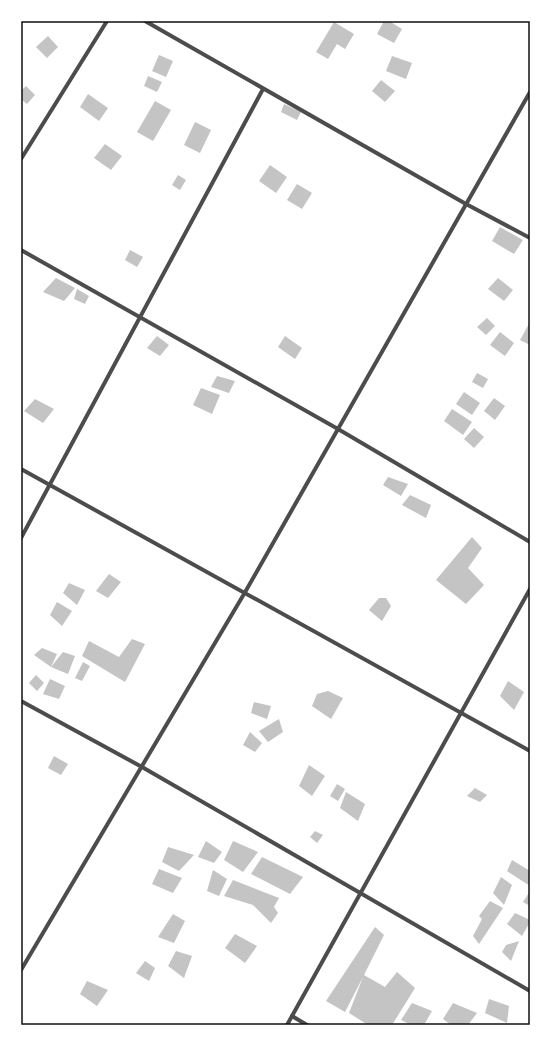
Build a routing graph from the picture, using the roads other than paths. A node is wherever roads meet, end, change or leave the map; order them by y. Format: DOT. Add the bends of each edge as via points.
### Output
graph roads {
  1 [pos="107,21"];
  2 [pos="145,21"];
  3 [pos="263,89"];
  4 [pos="530,92"];
  5 [pos="21,159"];
  6 [pos="466,204"];
  7 [pos="530,238"];
  8 [pos="21,250"];
  9 [pos="140,318"];
  10 [pos="338,429"];
  11 [pos="21,469"];
  12 [pos="49,484"];
  13 [pos="21,538"];
  14 [pos="530,542"];
  15 [pos="530,589"];
  16 [pos="244,594"];
  17 [pos="21,701"];
  18 [pos="461,713"];
  19 [pos="530,751"];
  20 [pos="142,767"];
  21 [pos="361,893"];
  22 [pos="21,970"];
  23 [pos="530,991"];
  24 [pos="292,1016"];
  25 [pos="287,1025"];
  26 [pos="307,1025"];
  1 -- 5 [label="street"];
  2 -- 3 [label="street"];
  3 -- 6 [label="street"];
  3 -- 9 [label="street"];
  4 -- 6 [label="street"];
  6 -- 7 [label="street"];
  6 -- 10 [label="street"];
  8 -- 9 [label="street"];
  9 -- 10 [label="street"];
  9 -- 12 [label="street"];
  10 -- 14 [label="street"];
  10 -- 16 [label="street"];
  11 -- 12 [label="street"];
  12 -- 13 [label="street"];
  12 -- 16 [label="street"];
  15 -- 18 [label="street"];
  16 -- 18 [label="street"];
  16 -- 20 [label="street"];
  17 -- 20 [label="street"];
  18 -- 19 [label="street"];
  18 -- 21 [label="street"];
  20 -- 21 [label="street"];
  20 -- 22 [label="street"];
  21 -- 23 [label="street"];
  21 -- 24 [label="street"];
  24 -- 25 [label="street"];
  24 -- 26 [label="street"];
}
